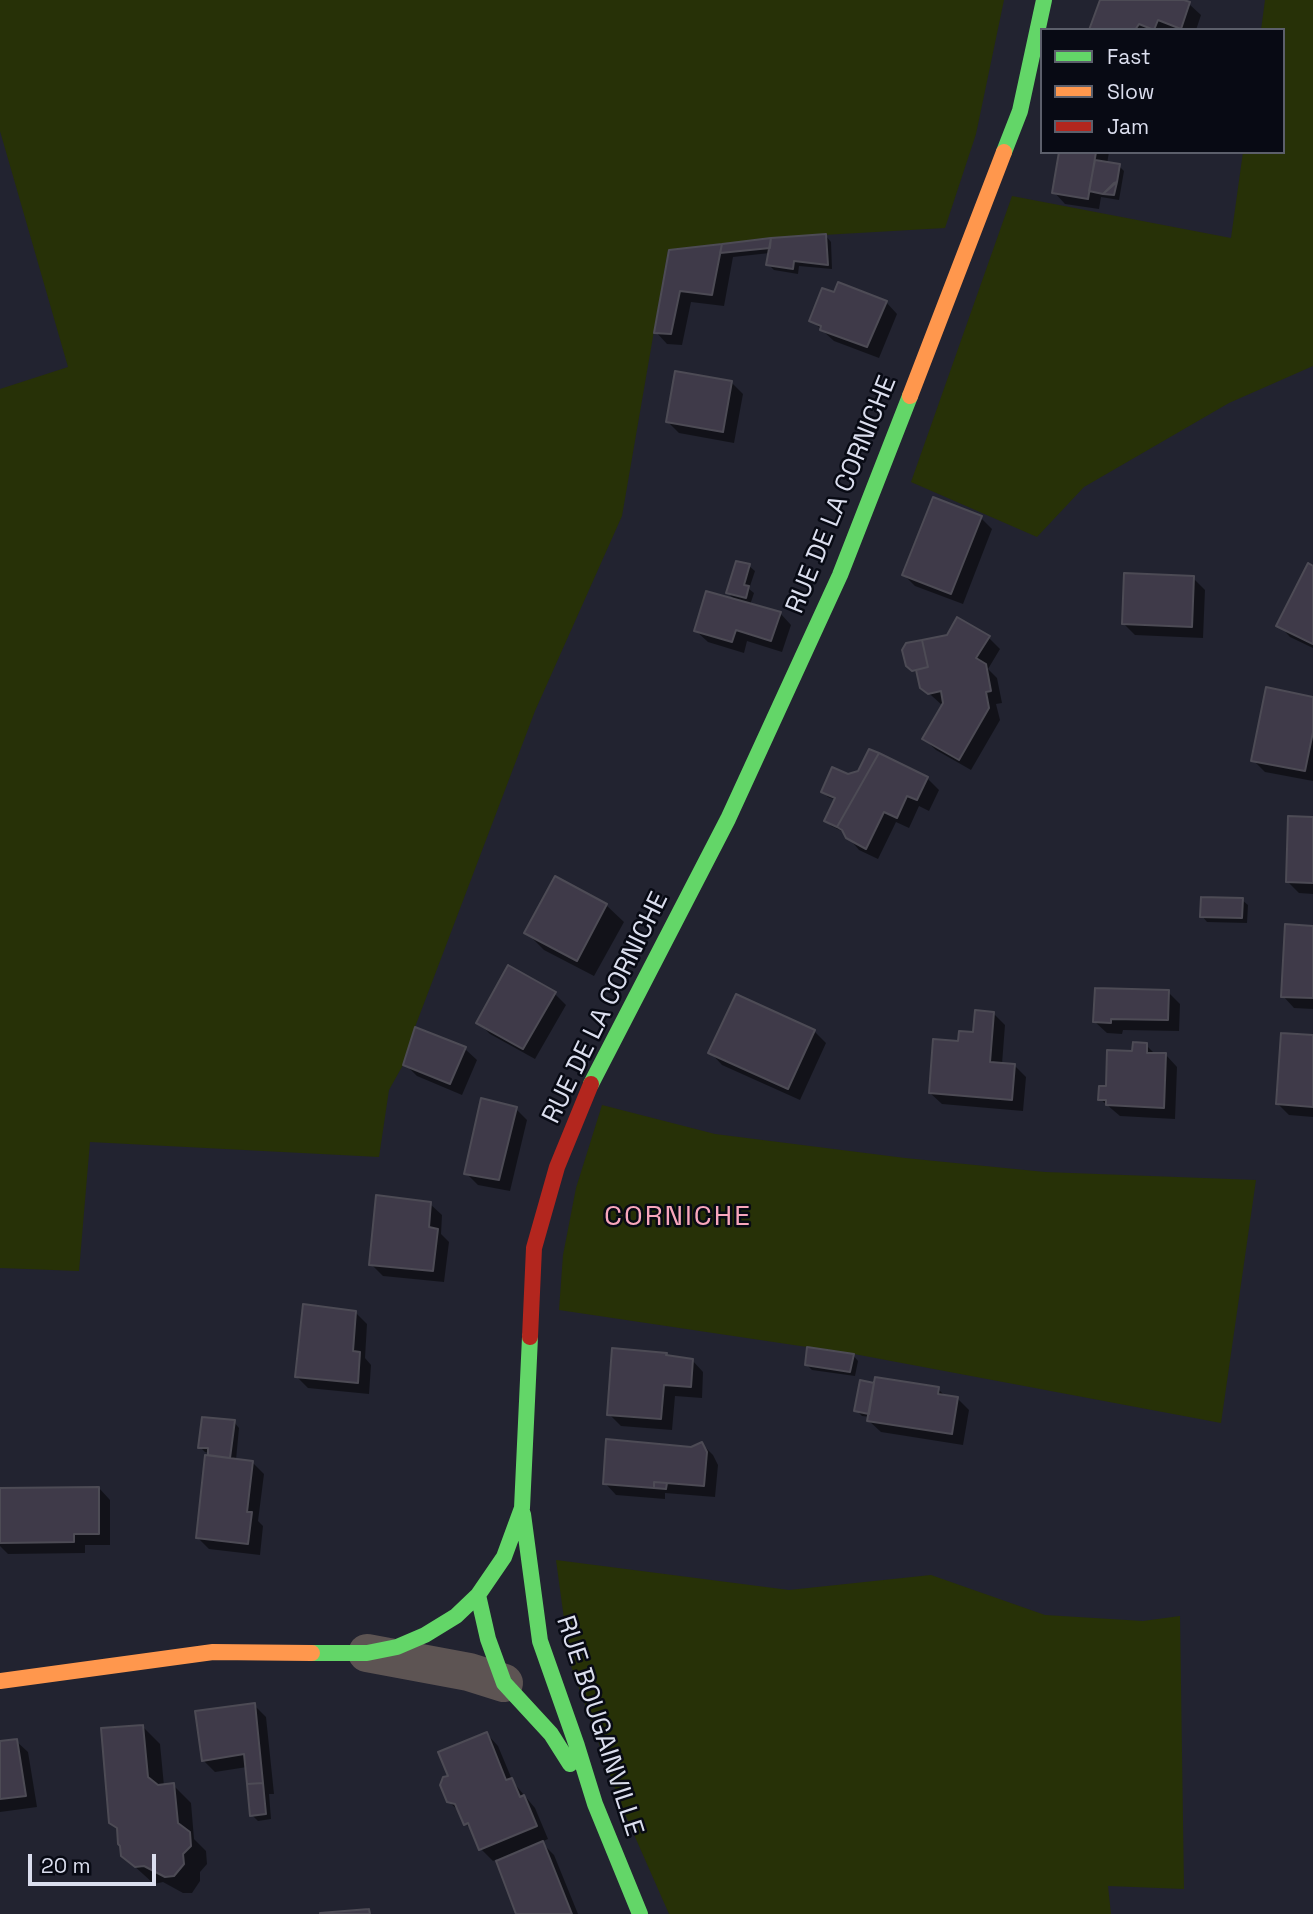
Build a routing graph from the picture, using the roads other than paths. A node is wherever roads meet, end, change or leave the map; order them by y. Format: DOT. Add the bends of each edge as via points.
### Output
graph roads {
  1 [pos="1044,0"];
  2 [pos="522,1508"];
  3 [pos="478,1595"];
  4 [pos="498,1608"];
  5 [pos="519,1623"];
  6 [pos="540,1641"];
  7 [pos="367,1653"];
  8 [pos="0,1681"];
  9 [pos="504,1683"];
  10 [pos="595,1804"];
  11 [pos="640,1914"];
  1 -- 2 [label="street, RUE DE LA CORNICHE" via="1020,111 840,575 728,819 592,1081 557,1167 534,1248"];
  2 -- 3 [label="street, RUE DE LA CORNICHE" via="505,1557"];
  2 -- 6 [label="street, RUE BOUGAINVILLE"];
  3 -- 4 [label="street"];
  3 -- 7 [label="street, RUE DE LA CORNICHE" via="456,1616 425,1635"];
  3 -- 9 [label="street"];
  5 -- 6 [label="street"];
  6 -- 10 [label="street, RUE BOUGAINVILLE"];
  7 -- 8 [label="street, RUE DE LA CORNICHE" via="212,1652"];
  7 -- 9 [label="street" via="469,1671"];
  9 -- 10 [label="street" via="551,1734"];
  10 -- 11 [label="street, RUE BOUGAINVILLE"];
}
